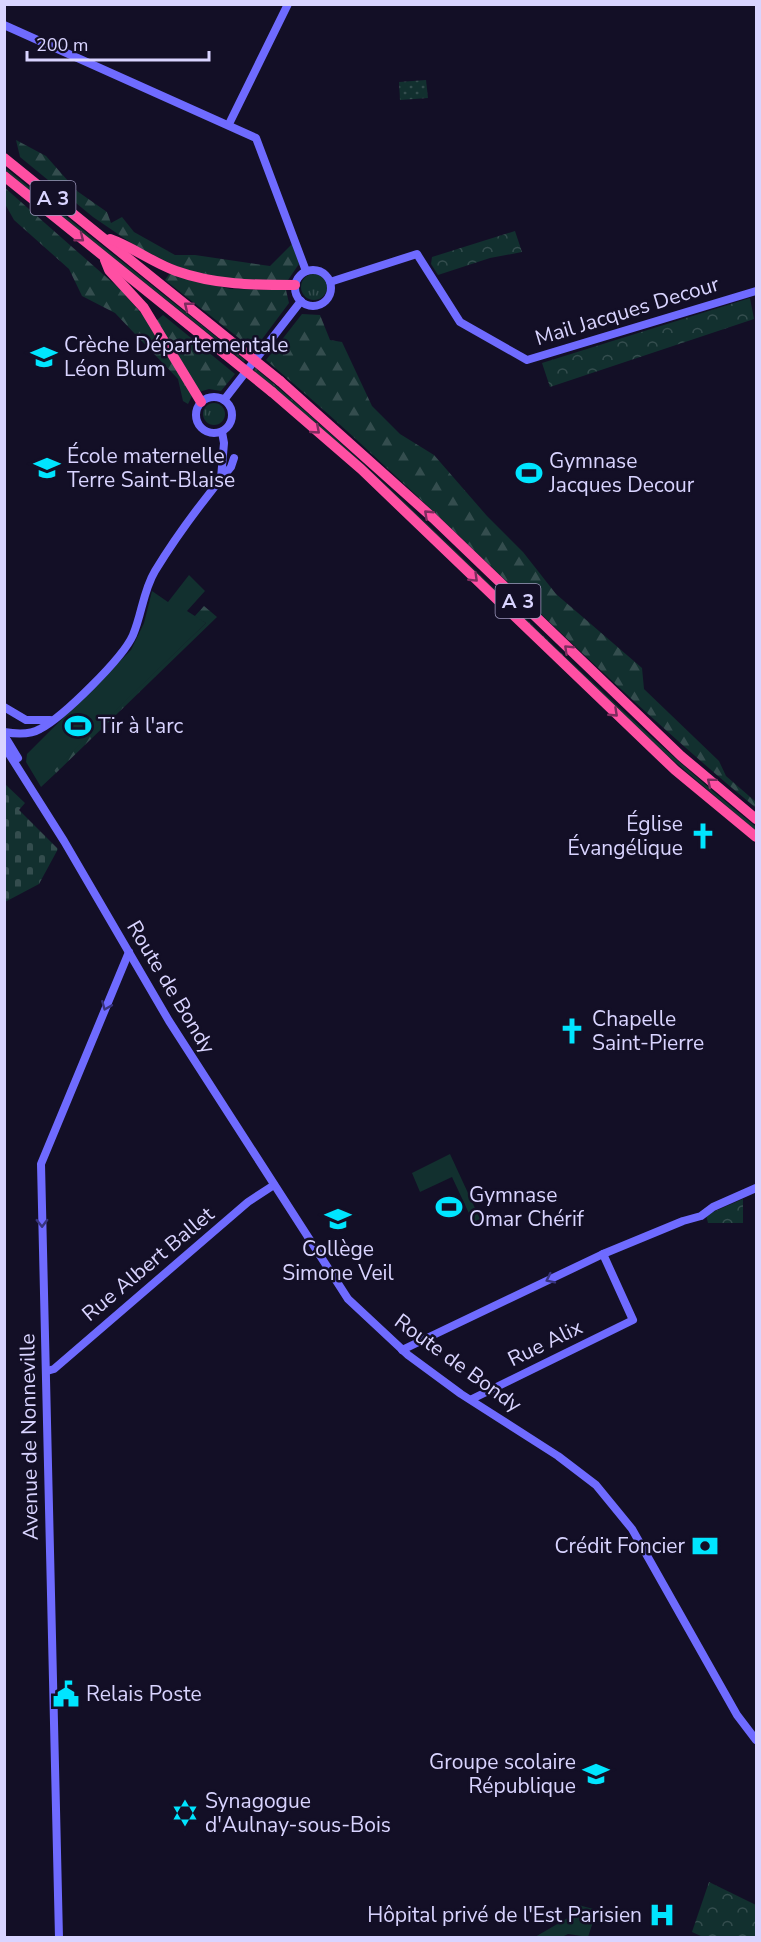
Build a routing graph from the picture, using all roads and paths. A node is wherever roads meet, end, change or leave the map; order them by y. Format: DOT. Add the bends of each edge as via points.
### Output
graph roads {
  1 [pos="288,4"];
  2 [pos="4,25"];
  3 [pos="229,124"];
  4 [pos="4,158"];
  5 [pos="4,176"];
  6 [pos="102,237"];
  7 [pos="103,257"];
  8 [pos="306,271"];
  9 [pos="330,282"];
  10 [pos="295,285"];
  11 [pos="754,291"];
  12 [pos="301,301"];
  13 [pos="224,400"];
  14 [pos="201,402"];
  15 [pos="222,432"];
  16 [pos="234,458"];
  17 [pos="221,478"];
  18 [pos="4,707"];
  19 [pos="52,720"];
  20 [pos="4,733"];
  21 [pos="4,746"];
  22 [pos="35,795"];
  23 [pos="756,819"];
  24 [pos="755,838"];
  25 [pos="129,952"];
  26 [pos="274,1185"];
  27 [pos="756,1188"];
  28 [pos="603,1254"];
  29 [pos="402,1350"];
  30 [pos="47,1371"];
  31 [pos="472,1400"];
  32 [pos="756,1740"];
  33 [pos="59,1938"];
  1 -- 3 [label="street"];
  2 -- 3 [label="street"];
  3 -- 8 [label="street" via="256,138"];
  4 -- 6 [label="highway, A 3"];
  5 -- 7 [label="highway, A 3, one-way"];
  6 -- 10 [label="highway" via="200,278 244,285"];
  23 -- 6 [label="highway, A 3, one-way, bridge" via="681,756 417,504 280,381"];
  7 -- 14 [label="highway" via="109,270 144,308"];
  7 -- 24 [label="highway, A 3, one-way, bridge" via="272,392 361,470 675,770"];
  8 -- 9 [label="street" via="322,273"];
  8 -- 10 [label="street"];
  9 -- 11 [label="street, Mail Jacques Decour" via="417,254 460,322 527,360"];
  9 -- 12 [label="street" via="332,290 322,304 312,307"];
  10 -- 12 [label="street"];
  12 -- 13 [label="street"];
  13 -- 14 [label="street" via="212,397"];
  13 -- 15 [label="street" via="232,415"];
  14 -- 15 [label="street" via="196,411 198,425 211,434"];
  15 -- 17 [label="street"];
  16 -- 17 [label="street"];
  17 -- 19 [label="street" via="156,569 126,648"];
  18 -- 19 [label="street" via="26,720"];
  19 -- 20 [label="street" via="29,732"];
  20 -- 22 [label="street"];
  21 -- 22 [label="street"];
  22 -- 25 [label="street, Route de Bondy"];
  25 -- 26 [label="street, Route de Bondy" via="169,1022"];
  25 -- 30 [label="street, Avenue de Nonneville, one-way" via="41,1164"];
  26 -- 29 [label="street, Route de Bondy" via="348,1299"];
  26 -- 30 [label="street, Rue Albert Ballet"];
  27 -- 28 [label="street" via="701,1216"];
  28 -- 29 [label="street, one-way"];
  28 -- 31 [label="street, Rue Alix" via="633,1320"];
  29 -- 31 [label="street, Route de Bondy"];
  30 -- 33 [label="street, Avenue de Nonneville"];
  31 -- 32 [label="street, Route de Bondy" via="596,1485 632,1529 728,1700"];
}
